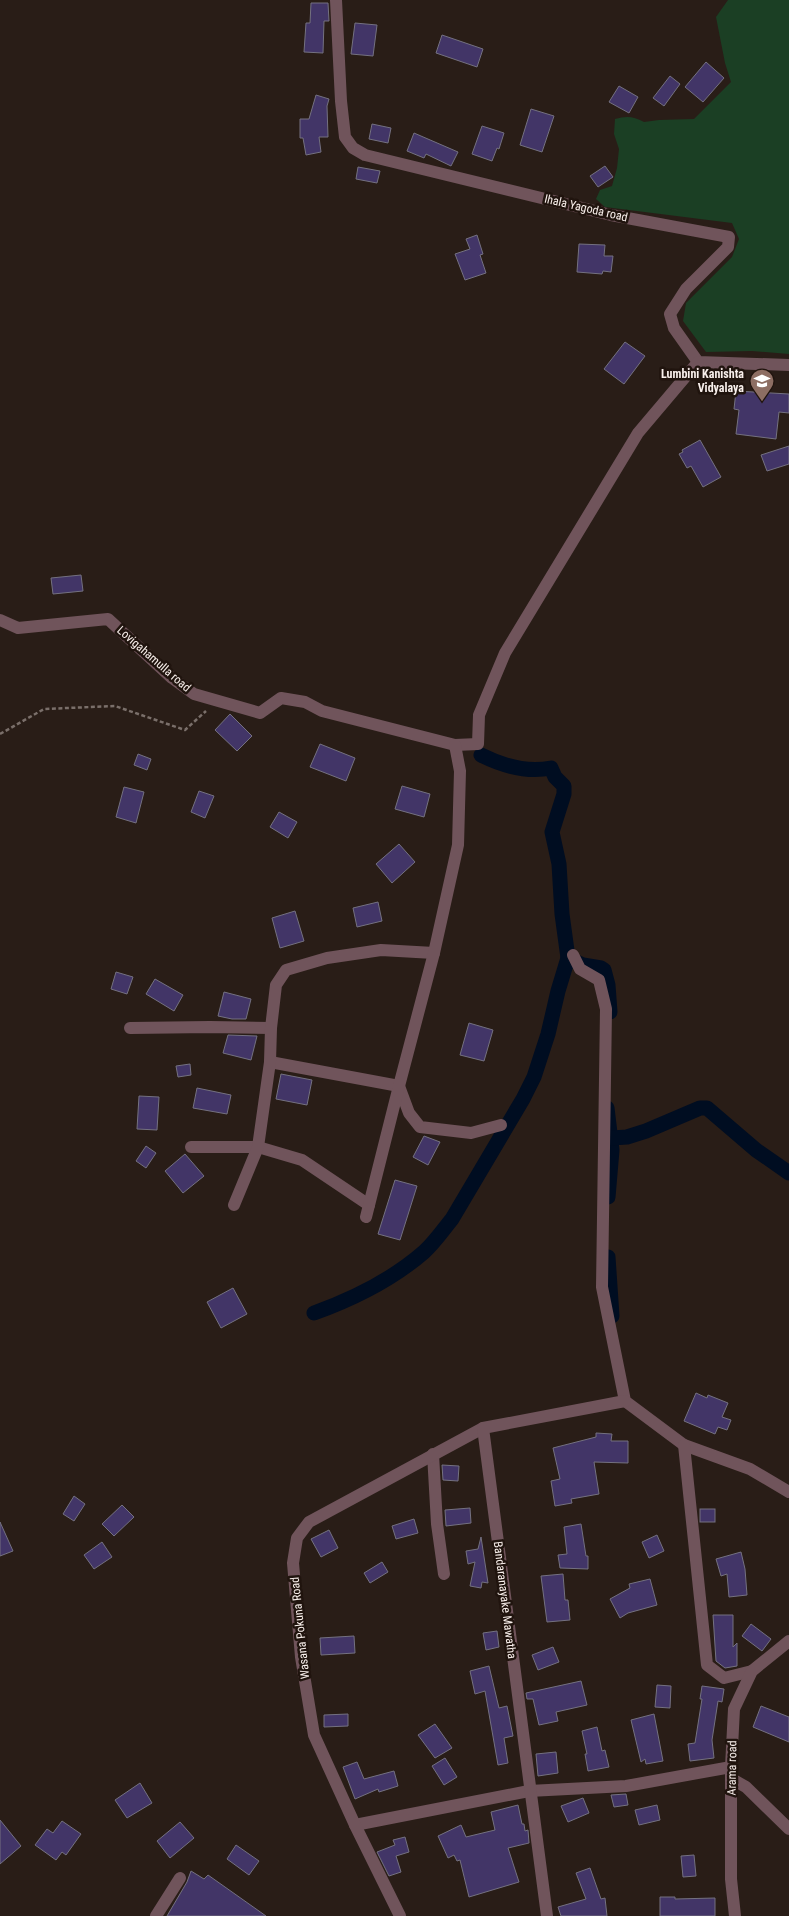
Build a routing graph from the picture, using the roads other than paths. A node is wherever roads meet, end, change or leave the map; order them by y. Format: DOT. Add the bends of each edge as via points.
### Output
graph roads {
  1 [pos="336,0"];
  2 [pos="698,362"];
  3 [pos="789,365"];
  4 [pos="0,620"];
  5 [pos="455,745"];
  6 [pos="434,953"];
  7 [pos="573,955"];
  8 [pos="130,1028"];
  9 [pos="271,1028"];
  10 [pos="270,1062"];
  11 [pos="398,1086"];
  12 [pos="501,1125"];
  13 [pos="258,1146"];
  14 [pos="191,1147"];
  15 [pos="234,1204"];
  16 [pos="625,1401"];
  17 [pos="483,1428"];
  18 [pos="684,1445"];
  19 [pos="433,1454"];
  20 [pos="789,1492"];
  21 [pos="444,1574"];
  22 [pos="789,1641"];
  23 [pos="752,1671"];
  24 [pos="731,1773"];
  25 [pos="529,1791"];
  26 [pos="355,1825"];
  27 [pos="789,1830"];
  28 [pos="180,1878"];
  29 [pos="156,1916"];
  30 [pos="400,1916"];
  31 [pos="547,1916"];
  32 [pos="735,1916"];
  1 -- 2 [label="street, Ihala Yagoda road" via="345,137 353,148 365,155 611,215 729,237 728,247 686,289 670,314 674,328"];
  2 -- 3 [label="street"];
  2 -- 5 [label="street, Lovigahamulla road" via="638,433 505,653 479,715 478,744"];
  4 -- 5 [label="street, Lovigahamulla road" via="18,628 108,619 194,694 260,713 280,698 305,702 322,711"];
  5 -- 6 [label="street" via="460,771 458,845"];
  6 -- 9 [label="street" via="381,950 327,958 286,970 276,985"];
  6 -- 11 [label="street"];
  7 -- 16 [label="street" via="580,969 599,980 606,1009 602,1287"];
  8 -- 9 [label="street"];
  9 -- 10 [label="street"];
  10 -- 11 [label="street"];
  10 -- 13 [label="street"];
  11 -- 12 [label="street" via="409,1113 420,1126 471,1134"];
  11 -- 13 [label="street" via="368,1211 302,1160"];
  13 -- 14 [label="street"];
  13 -- 15 [label="street"];
  16 -- 17 [label="street"];
  16 -- 18 [label="street"];
  17 -- 19 [label="street, Wasana Pokuna Road"];
  17 -- 25 [label="street, Bandaranayake Mawatha"];
  18 -- 20 [label="street" via="750,1469"];
  18 -- 23 [label="street" via="707,1665 724,1678"];
  19 -- 21 [label="street"];
  19 -- 26 [label="street, Wasana Pokuna Road" via="309,1522 297,1538 293,1562 301,1657 314,1735"];
  22 -- 23 [label="street, Arama road"];
  23 -- 24 [label="street, Arama road" via="734,1709"];
  24 -- 25 [label="street" via="626,1786"];
  24 -- 27 [label="street"];
  24 -- 32 [label="street, Arama road" via="731,1879"];
  25 -- 26 [label="street"];
  25 -- 31 [label="street, Bandaranayake Mawatha"];
  26 -- 30 [label="street, Wasana Pokuna Road"];
  28 -- 29 [label="street"];
}
